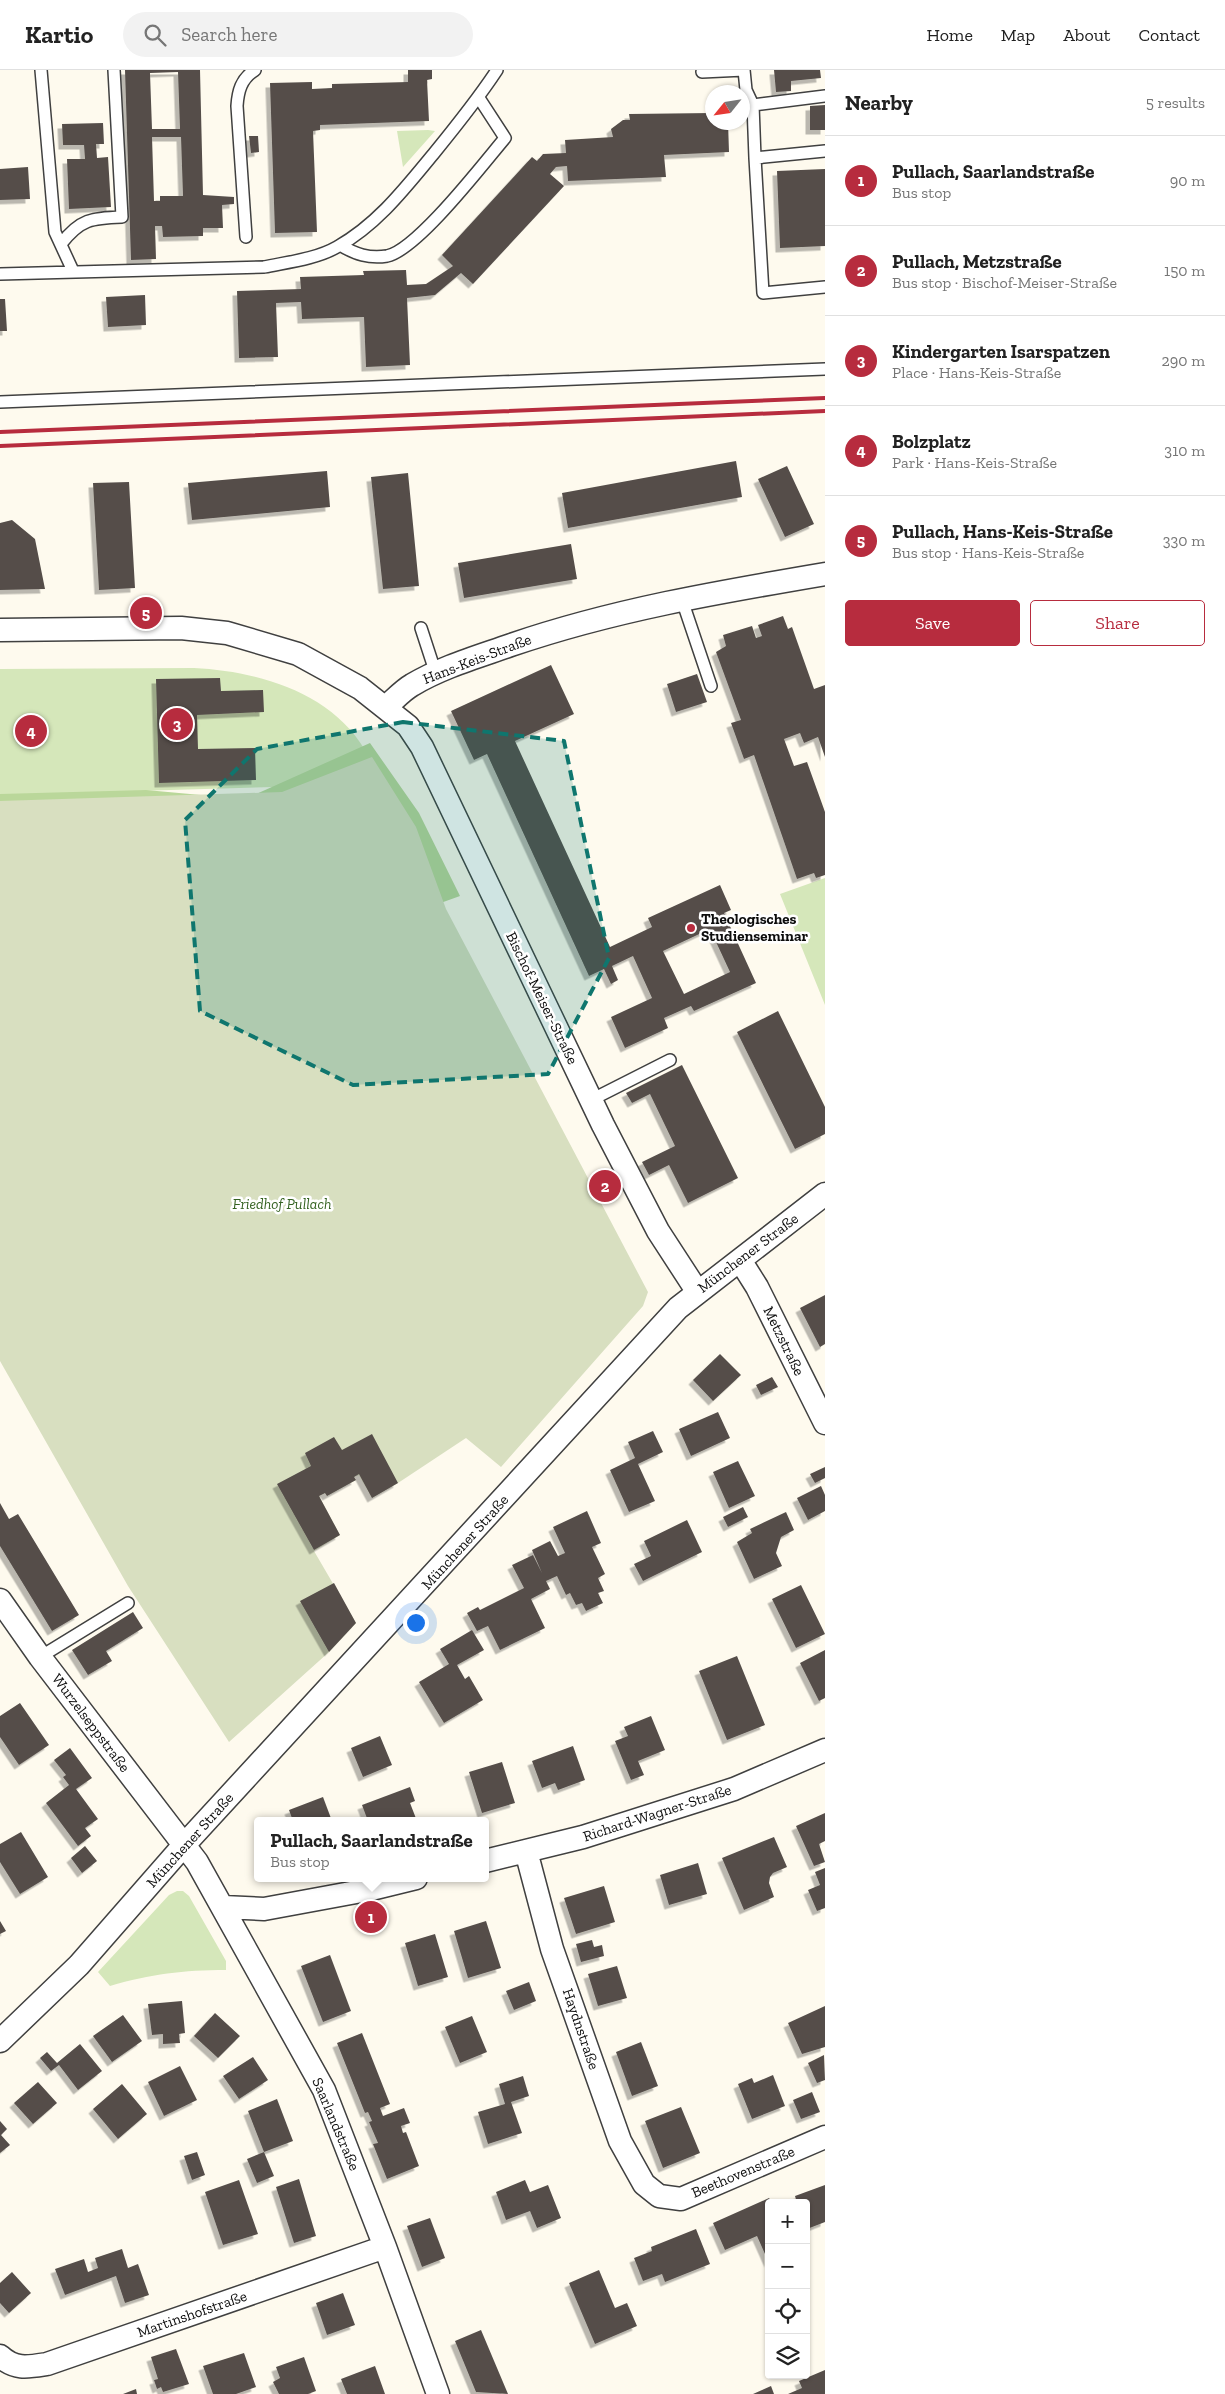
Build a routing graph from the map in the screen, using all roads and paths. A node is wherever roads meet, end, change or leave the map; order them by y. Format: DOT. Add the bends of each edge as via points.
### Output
graph roads {
  1 [pos="41,70"];
  2 [pos="114,70"];
  3 [pos="255,70"];
  4 [pos="497,70"];
  5 [pos="744,70"];
  6 [pos="702,72"];
  7 [pos="825,96"];
  8 [pos="479,98"];
  9 [pos="753,105"];
  10 [pos="825,151"];
  11 [pos="755,158"];
  12 [pos="246,237"];
  13 [pos="61,244"];
  14 [pos="340,245"];
  15 [pos="73,271"];
  16 [pos="0,274"];
  17 [pos="825,286"];
  18 [pos="825,369"];
  19 [pos="0,402"];
  20 [pos="825,574"];
  21 [pos="682,600"];
  22 [pos="420,628"];
  23 [pos="0,630"];
  24 [pos="436,674"];
  25 [pos="711,686"];
  26 [pos="386,707"];
  27 [pos="670,1060"];
  28 [pos="591,1100"];
  29 [pos="825,1194"];
  30 [pos="740,1260"];
  31 [pos="697,1292"];
  32 [pos="825,1423"];
  33 [pos="0,1600"];
  34 [pos="128,1603"];
  35 [pos="40,1657"];
  36 [pos="825,1750"];
  37 [pos="184,1845"];
  38 [pos="526,1852"];
  39 [pos="489,1861"];
  40 [pos="400,1882"];
  41 [pos="223,1907"];
  42 [pos="0,2041"];
  43 [pos="825,2137"];
  44 [pos="659,2196"];
  45 [pos="385,2247"];
  46 [pos="0,2356"];
  47 [pos="438,2394"];
  1 -- 13 [label="lane" via="55,232"];
  2 -- 13 [label="lane" via="122,216 86,220"];
  3 -- 12 [label="lane" via="242,82 237,94"];
  4 -- 8 [label="lane"];
  5 -- 6 [label="lane"];
  5 -- 9 [label="lane" via="746,90"];
  7 -- 9 [label="lane"];
  8 -- 14 [label="lane" via="397,198 361,232"];
  8 -- 14 [label="lane" via="505,138 416,240 388,256 356,255"];
  9 -- 11 [label="lane"];
  10 -- 11 [label="lane"];
  11 -- 17 [label="lane" via="763,293"];
  13 -- 15 [label="lane"];
  14 -- 15 [label="lane" via="264,267"];
  15 -- 16 [label="lane"];
  18 -- 19 [label="lane"];
  20 -- 21 [label="street, Hans-Keis-Straße"];
  21 -- 24 [label="street, Hans-Keis-Straße" via="582,623 466,660"];
  21 -- 25 [label="lane"];
  22 -- 24 [label="lane"];
  23 -- 26 [label="street" via="214,630 298,654 360,688"];
  24 -- 26 [label="street, Hans-Keis-Straße" via="411,686"];
  26 -- 28 [label="street, Bischof-Meiser-Straße" via="408,726 422,747"];
  27 -- 28 [label="lane"];
  28 -- 31 [label="street, Bischof-Meiser-Straße" via="658,1231"];
  29 -- 30 [label="street, Münchener Straße"];
  30 -- 31 [label="street, Münchener Straße"];
  30 -- 32 [label="street, Metzstraße" via="757,1287"];
  31 -- 37 [label="street, Münchener Straße" via="653,1335"];
  33 -- 35 [label="street, Wurzelseppstraße"];
  34 -- 35 [label="lane"];
  35 -- 37 [label="street, Wurzelseppstraße"];
  36 -- 38 [label="street, Richard-Wagner-Straße" via="734,1789"];
  37 -- 41 [label="street, Saarlandstraße"];
  37 -- 42 [label="street, Münchener Straße" via="79,1965"];
  38 -- 39 [label="street, Richard-Wagner-Straße"];
  38 -- 44 [label="street, Haydnstraße" via="552,1949 620,2141 644,2184"];
  40 -- 41 [label="street" via="264,1909"];
  41 -- 45 [label="street, Saarlandstraße" via="324,2090"];
  43 -- 44 [label="street, Beethovenstraße" via="681,2198"];
  45 -- 46 [label="street, Martinshofstraße" via="47,2364 24,2368 8,2363"];
  45 -- 47 [label="street, Saarlandstraße"];
}
